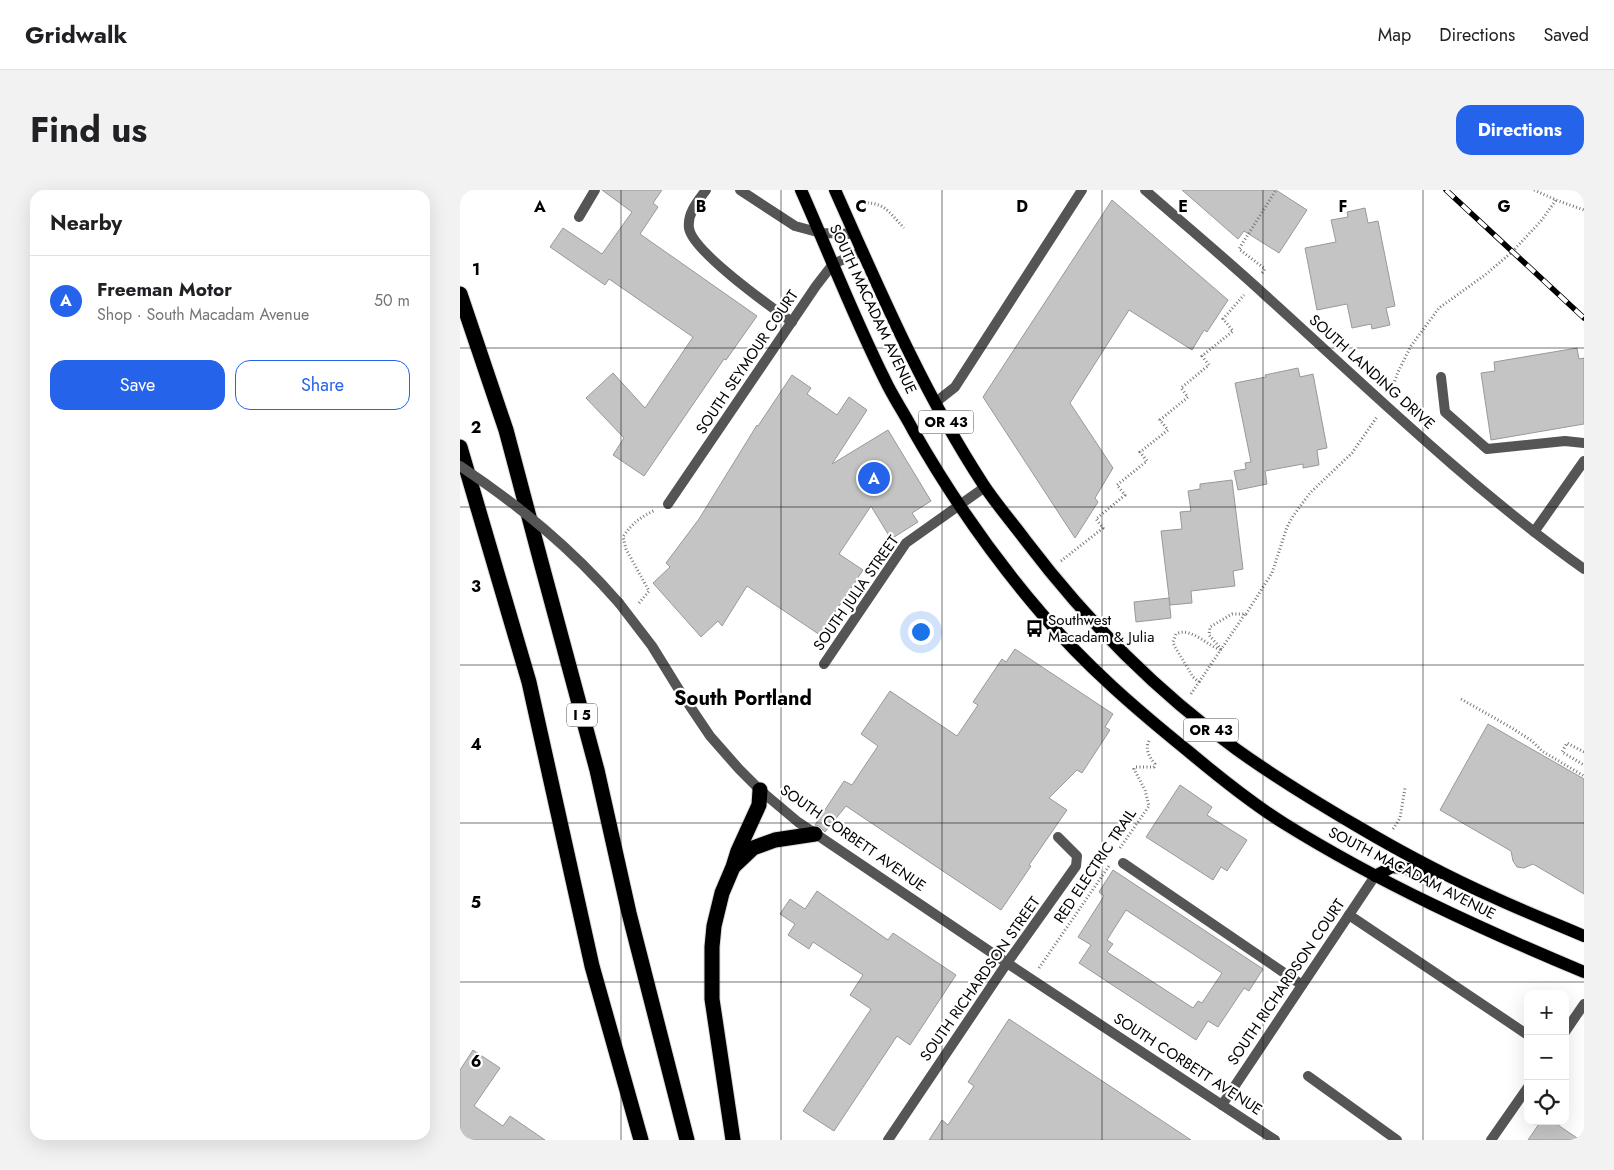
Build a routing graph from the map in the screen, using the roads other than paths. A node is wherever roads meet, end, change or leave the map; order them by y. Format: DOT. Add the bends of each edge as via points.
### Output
graph roads {
  1 [pos="595,190"];
  2 [pos="706,190"];
  3 [pos="740,190"];
  4 [pos="802,190"];
  5 [pos="835,190"];
  6 [pos="1082,190"];
  7 [pos="1145,190"];
  8 [pos="579,217"];
  9 [pos="821,233"];
  10 [pos="855,234"];
  11 [pos="863,251"];
  12 [pos="833,264"];
  13 [pos="460,294"];
  14 [pos="792,322"];
  15 [pos="1441,377"];
  16 [pos="936,402"];
  17 [pos="1584,443"];
  18 [pos="460,447"];
  19 [pos="1584,461"];
  20 [pos="460,466"];
  21 [pos="985,487"];
  22 [pos="668,504"];
  23 [pos="959,505"];
  24 [pos="1534,532"];
  25 [pos="1584,569"];
  26 [pos="824,664"];
  27 [pos="760,790"];
  28 [pos="815,834"];
  29 [pos="1058,837"];
  30 [pos="1119,859"];
  31 [pos="733,867"];
  32 [pos="1375,876"];
  33 [pos="1476,889"];
  34 [pos="1349,915"];
  35 [pos="1584,936"];
  36 [pos="1007,963"];
  37 [pos="1584,972"];
  38 [pos="1302,985"];
  39 [pos="1584,1004"];
  40 [pos="1569,1026"];
  41 [pos="1524,1032"];
  42 [pos="1308,1076"];
  43 [pos="1524,1092"];
  44 [pos="1222,1105"];
  45 [pos="641,1140"];
  46 [pos="687,1140"];
  47 [pos="733,1140"];
  48 [pos="888,1140"];
  49 [pos="1275,1140"];
  50 [pos="1397,1140"];
  51 [pos="1492,1140"];
  1 -- 8 [label="street"];
  2 -- 14 [label="street" via="691,212 689,229 700,248 754,296"];
  3 -- 9 [label="street" via="785,220"];
  4 -- 9 [label="main road, SOUTH MACADAM AVENUE / OR 43"];
  5 -- 10 [label="main road, SOUTH MACADAM AVENUE / OR 43"];
  6 -- 16 [label="street" via="955,386"];
  7 -- 24 [label="street, SOUTH LANDING DRIVE" via="1253,284 1440,456"];
  9 -- 10 [label="street"];
  9 -- 12 [label="main road, SOUTH MACADAM AVENUE / OR 43"];
  10 -- 11 [label="main road, SOUTH MACADAM AVENUE / OR 43"];
  11 -- 12 [label="street"];
  11 -- 16 [label="main road, SOUTH MACADAM AVENUE / OR 43" via="905,346"];
  12 -- 14 [label="street, SOUTH SEYMOUR COURT"];
  12 -- 23 [label="main road, SOUTH MACADAM AVENUE / OR 43" via="885,381"];
  13 -- 46 [label="highway, I 5" via="506,430 544,571 597,770 629,913"];
  14 -- 22 [label="street, SOUTH SEYMOUR COURT"];
  15 -- 17 [label="street" via="1445,412 1487,449 1565,441"];
  16 -- 21 [label="main road, SOUTH MACADAM AVENUE / OR 43"];
  18 -- 45 [label="highway" via="529,682 592,966"];
  19 -- 24 [label="street"];
  20 -- 27 [label="street, SOUTH CORBETT AVENUE, bridge" via="516,505 563,544 599,580 652,646 710,736"];
  21 -- 23 [label="street, SOUTH JULIA STREET"];
  21 -- 33 [label="main road, SOUTH MACADAM AVENUE / OR 43" via="1049,571 1091,619 1182,706 1236,749 1303,795 1392,847"];
  23 -- 26 [label="street, SOUTH JULIA STREET" via="906,543"];
  23 -- 32 [label="main road, SOUTH MACADAM AVENUE / OR 43" via="1005,570 1043,616 1114,688 1220,777 1283,823"];
  24 -- 25 [label="street, SOUTH LANDING DRIVE"];
  27 -- 28 [label="street, SOUTH CORBETT AVENUE"];
  27 -- 31 [label="highway" via="758,805"];
  28 -- 31 [label="highway" via="775,840 753,848"];
  28 -- 36 [label="street, SOUTH CORBETT AVENUE"];
  29 -- 36 [label="street, SOUTH RICHARDSON STREET" via="1077,856 1076,866"];
  30 -- 38 [label="street"];
  31 -- 47 [label="highway" via="722,893 714,926 711,974"];
  32 -- 33 [label="main road" via="1392,867 1417,870"];
  32 -- 34 [label="street, SOUTH RICHARDSON COURT"];
  32 -- 37 [label="main road, SOUTH MACADAM AVENUE / OR 43" via="1502,938"];
  33 -- 35 [label="main road, SOUTH MACADAM AVENUE / OR 43"];
  34 -- 38 [label="street, SOUTH RICHARDSON COURT"];
  34 -- 41 [label="street"];
  36 -- 44 [label="street, SOUTH CORBETT AVENUE"];
  36 -- 48 [label="street, SOUTH RICHARDSON STREET"];
  38 -- 44 [label="street, SOUTH RICHARDSON COURT"];
  39 -- 40 [label="street"];
  42 -- 50 [label="street"];
  43 -- 51 [label="street"];
  44 -- 49 [label="street, SOUTH CORBETT AVENUE"];
}
